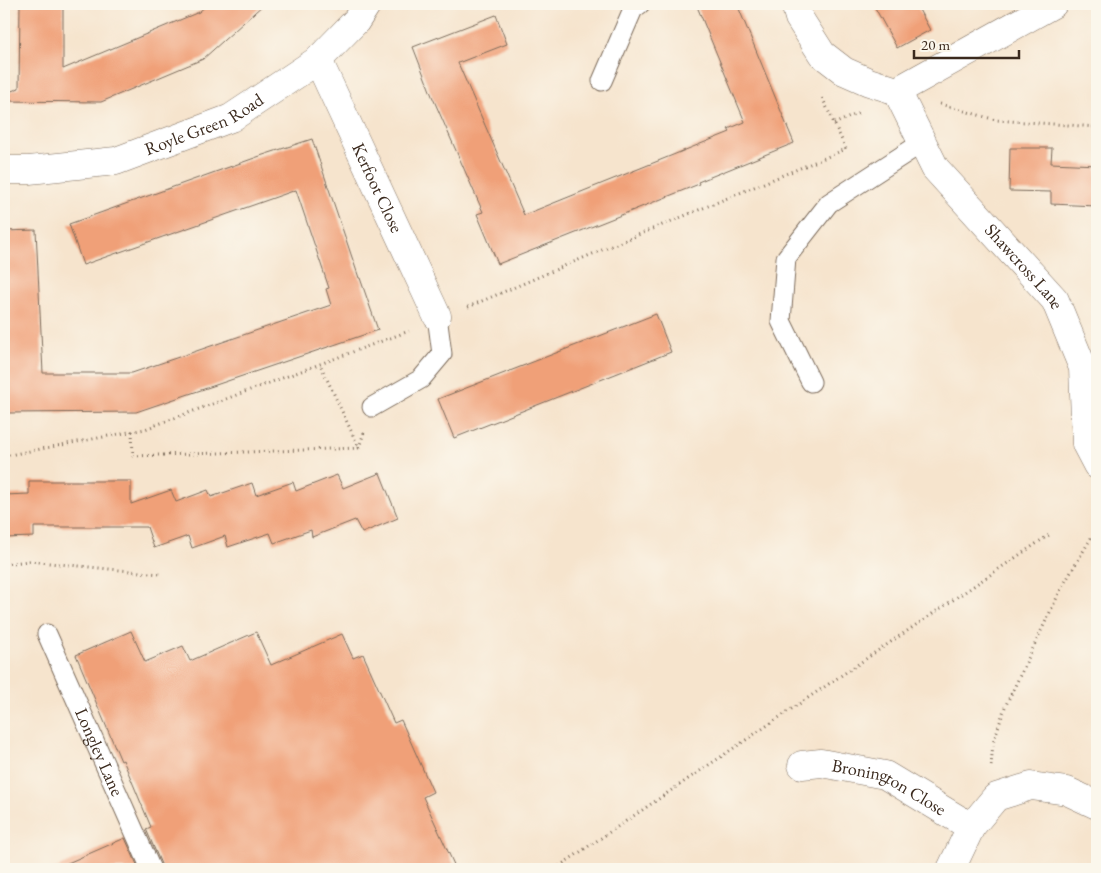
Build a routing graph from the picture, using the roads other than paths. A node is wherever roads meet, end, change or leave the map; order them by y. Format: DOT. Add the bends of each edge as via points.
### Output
graph roads {
  1 [pos="367,4"];
  2 [pos="640,4"];
  3 [pos="795,4"];
  4 [pos="1053,4"];
  5 [pos="318,60"];
  6 [pos="602,82"];
  7 [pos="897,91"];
  8 [pos="923,142"];
  9 [pos="4,170"];
  10 [pos="438,318"];
  11 [pos="811,382"];
  12 [pos="372,407"];
  13 [pos="1097,465"];
  14 [pos="47,634"];
  15 [pos="802,765"];
  16 [pos="1097,805"];
  17 [pos="971,827"];
  18 [pos="151,869"];
  19 [pos="951,869"];
  1 -- 5 [label="street, Royle Green Road" via="356,21"];
  2 -- 6 [label="lane" via="633,9"];
  3 -- 7 [label="street" via="822,54 844,71"];
  4 -- 7 [label="street"];
  5 -- 9 [label="street, Royle Green Road" via="231,118 116,161"];
  5 -- 10 [label="street, Kerfoot Close"];
  7 -- 8 [label="street, Shawcross Lane"];
  8 -- 11 [label="lane" via="829,203 786,258 782,321"];
  8 -- 13 [label="street, Shawcross Lane" via="935,168 1055,300 1083,368 1086,444"];
  10 -- 12 [label="lane" via="442,354 421,379"];
  14 -- 18 [label="lane, Longley Lane"];
  15 -- 17 [label="street, Bronington Close" via="821,763 885,775"];
  16 -- 17 [label="street" via="1067,791 1031,786 996,797"];
  17 -- 19 [label="street"];
}
